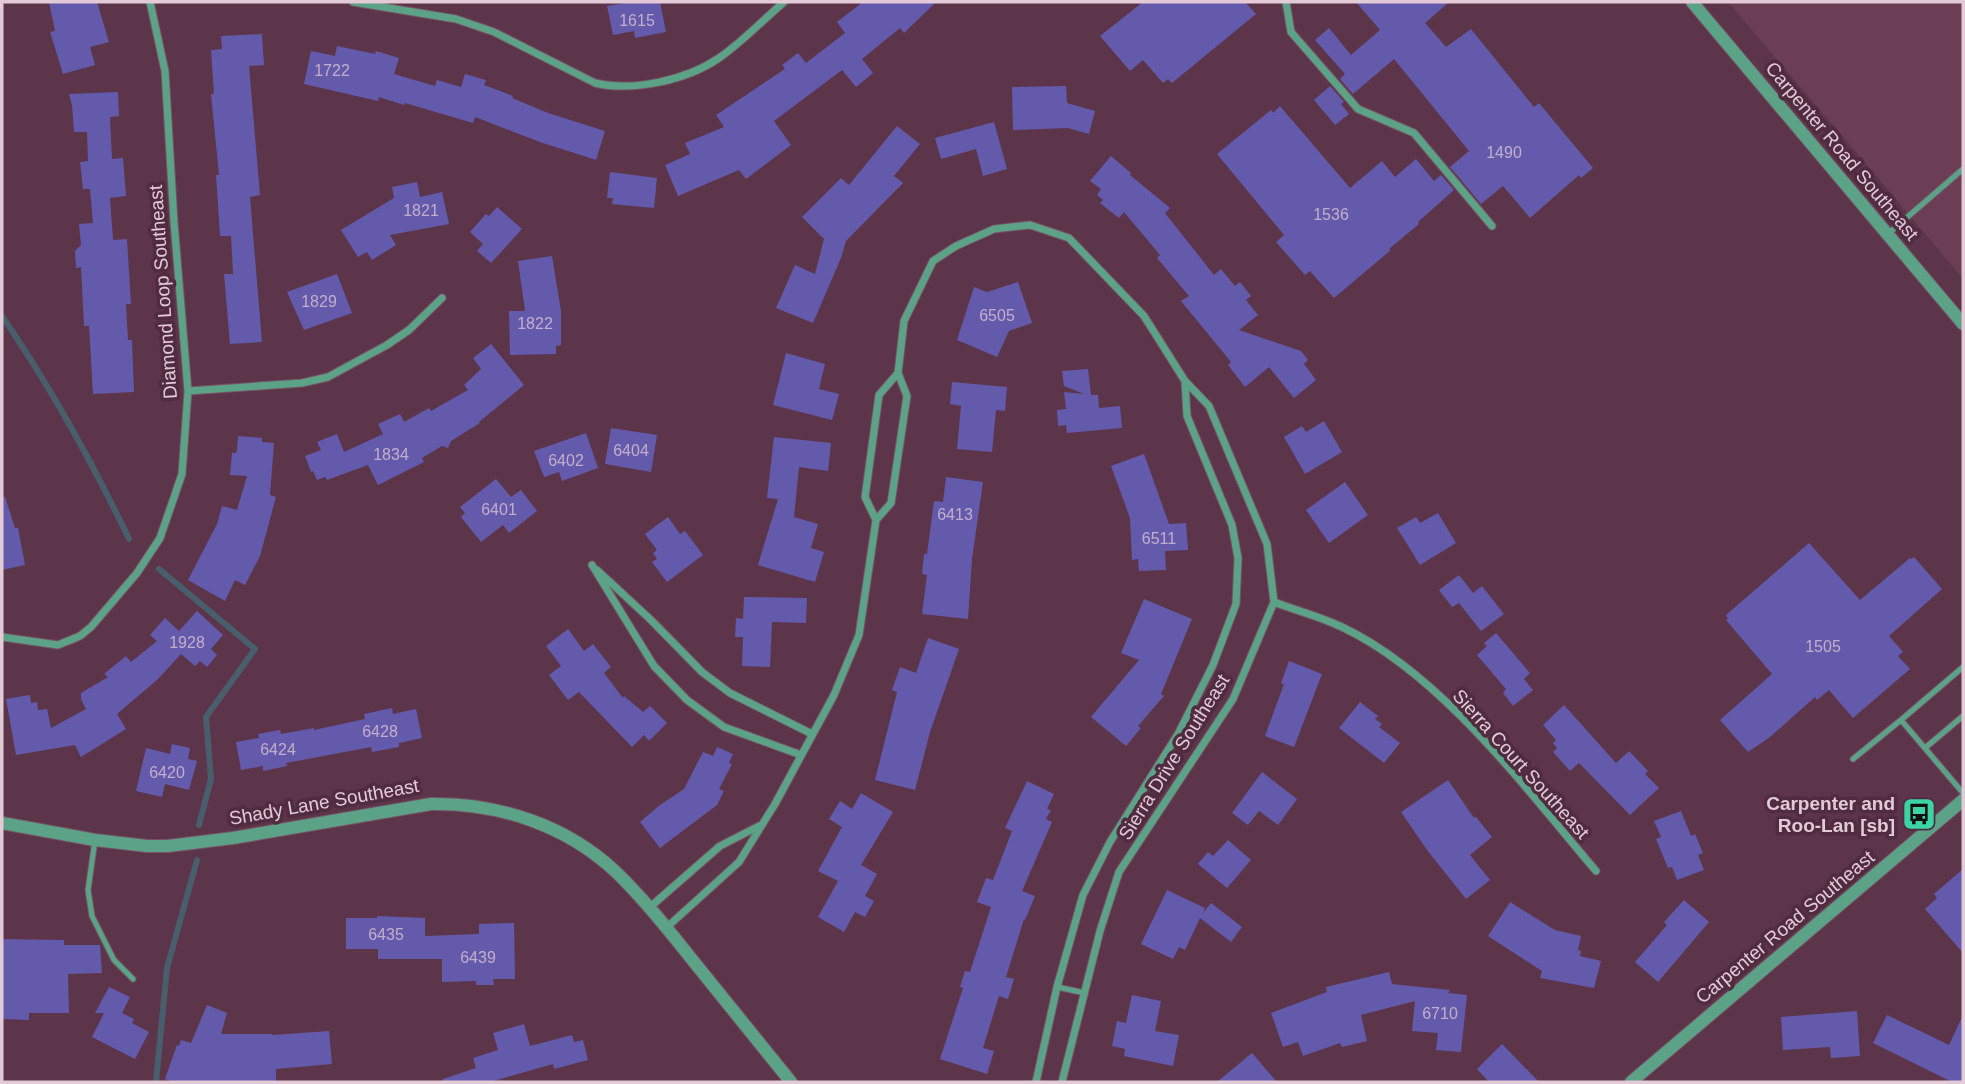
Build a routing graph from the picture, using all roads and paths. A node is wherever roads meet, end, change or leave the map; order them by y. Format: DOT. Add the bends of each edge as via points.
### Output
graph roads {
  1 [pos="150,2"];
  2 [pos="353,2"];
  3 [pos="785,2"];
  4 [pos="1286,2"];
  5 [pos="1692,2"];
  6 [pos="1963,169"];
  7 [pos="1492,226"];
  8 [pos="1887,234"];
  9 [pos="442,298"];
  10 [pos="1963,324"];
  11 [pos="898,373"];
  12 [pos="1185,381"];
  13 [pos="188,391"];
  14 [pos="876,520"];
  15 [pos="1274,602"];
  16 [pos="2,637"];
  17 [pos="1963,667"];
  18 [pos="1963,716"];
  19 [pos="1901,720"];
  20 [pos="812,734"];
  21 [pos="1925,748"];
  22 [pos="800,755"];
  23 [pos="1853,759"];
  24 [pos="1963,793"];
  25 [pos="1963,800"];
  26 [pos="2,823"];
  27 [pos="760,826"];
  28 [pos="95,840"];
  29 [pos="1596,871"];
  30 [pos="649,908"];
  31 [pos="666,928"];
  32 [pos="133,979"];
  33 [pos="1057,987"];
  34 [pos="1084,993"];
  35 [pos="790,1082"];
  36 [pos="1035,1082"];
  37 [pos="1062,1082"];
  38 [pos="1631,1082"];
  1 -- 13 [label="street, Diamond Loop Southeast" via="165,71"];
  2 -- 3 [label="street" via="456,19 613,87 650,85 718,59"];
  4 -- 7 [label="street" via="1291,32 1358,109 1414,133"];
  5 -- 8 [label="street, Carpenter Road Southeast"];
  6 -- 8 [label="lane"];
  8 -- 10 [label="street, Carpenter Road Southeast"];
  9 -- 13 [label="street" via="409,330 328,377"];
  11 -- 12 [label="street, Sierra Drive Southeast" via="904,321 933,261 994,229 1030,225 1069,238 1099,267 1144,316"];
  11 -- 14 [label="street, Sierra Drive Southeast" via="907,396 891,503"];
  11 -- 14 [label="street, Sierra Drive Southeast" via="879,395 865,497"];
  12 -- 15 [label="street, Sierra Drive Southeast" via="1209,406 1267,544"];
  12 -- 33 [label="street, Sierra Drive Southeast" via="1187,416 1232,525 1238,558 1236,604 1213,665 1178,734 1110,842 1083,895"];
  13 -- 16 [label="street, Diamond Loop Southeast" via="182,474 160,538 136,573 80,635 58,645"];
  14 -- 20 [label="street, Sierra Drive Southeast" via="859,635"];
  15 -- 29 [label="street, Sierra Court Southeast" via="1344,628 1399,661 1467,722"];
  15 -- 34 [label="street, Sierra Drive Southeast" via="1233,699 1119,872"];
  17 -- 19 [label="lane"];
  18 -- 21 [label="lane"];
  19 -- 21 [label="lane"];
  19 -- 23 [label="lane"];
  20 -- 22 [label="street, Sierra Drive Southeast"];
  20 -- 22 [label="street" via="730,693 702,672 592,565 654,666 687,699 724,727"];
  21 -- 24 [label="lane"];
  22 -- 27 [label="street, Sierra Drive Southeast"];
  25 -- 38 [label="street, Carpenter Road Southeast"];
  26 -- 28 [label="street, Shady Lane Southeast"];
  27 -- 30 [label="street" via="720,846"];
  27 -- 31 [label="street, Sierra Drive Southeast" via="739,862"];
  28 -- 30 [label="street, Shady Lane Southeast" via="181,845 404,807 461,804 530,819 562,833 616,872"];
  28 -- 32 [label="lane" via="88,890 92,916 114,960"];
  30 -- 31 [label="street, Shady Lane Southeast"];
  31 -- 35 [label="street, Shady Lane Southeast"];
  33 -- 34 [label="lane"];
  33 -- 36 [label="street, Sierra Drive Southeast"];
  34 -- 37 [label="street, Sierra Drive Southeast"];
}
